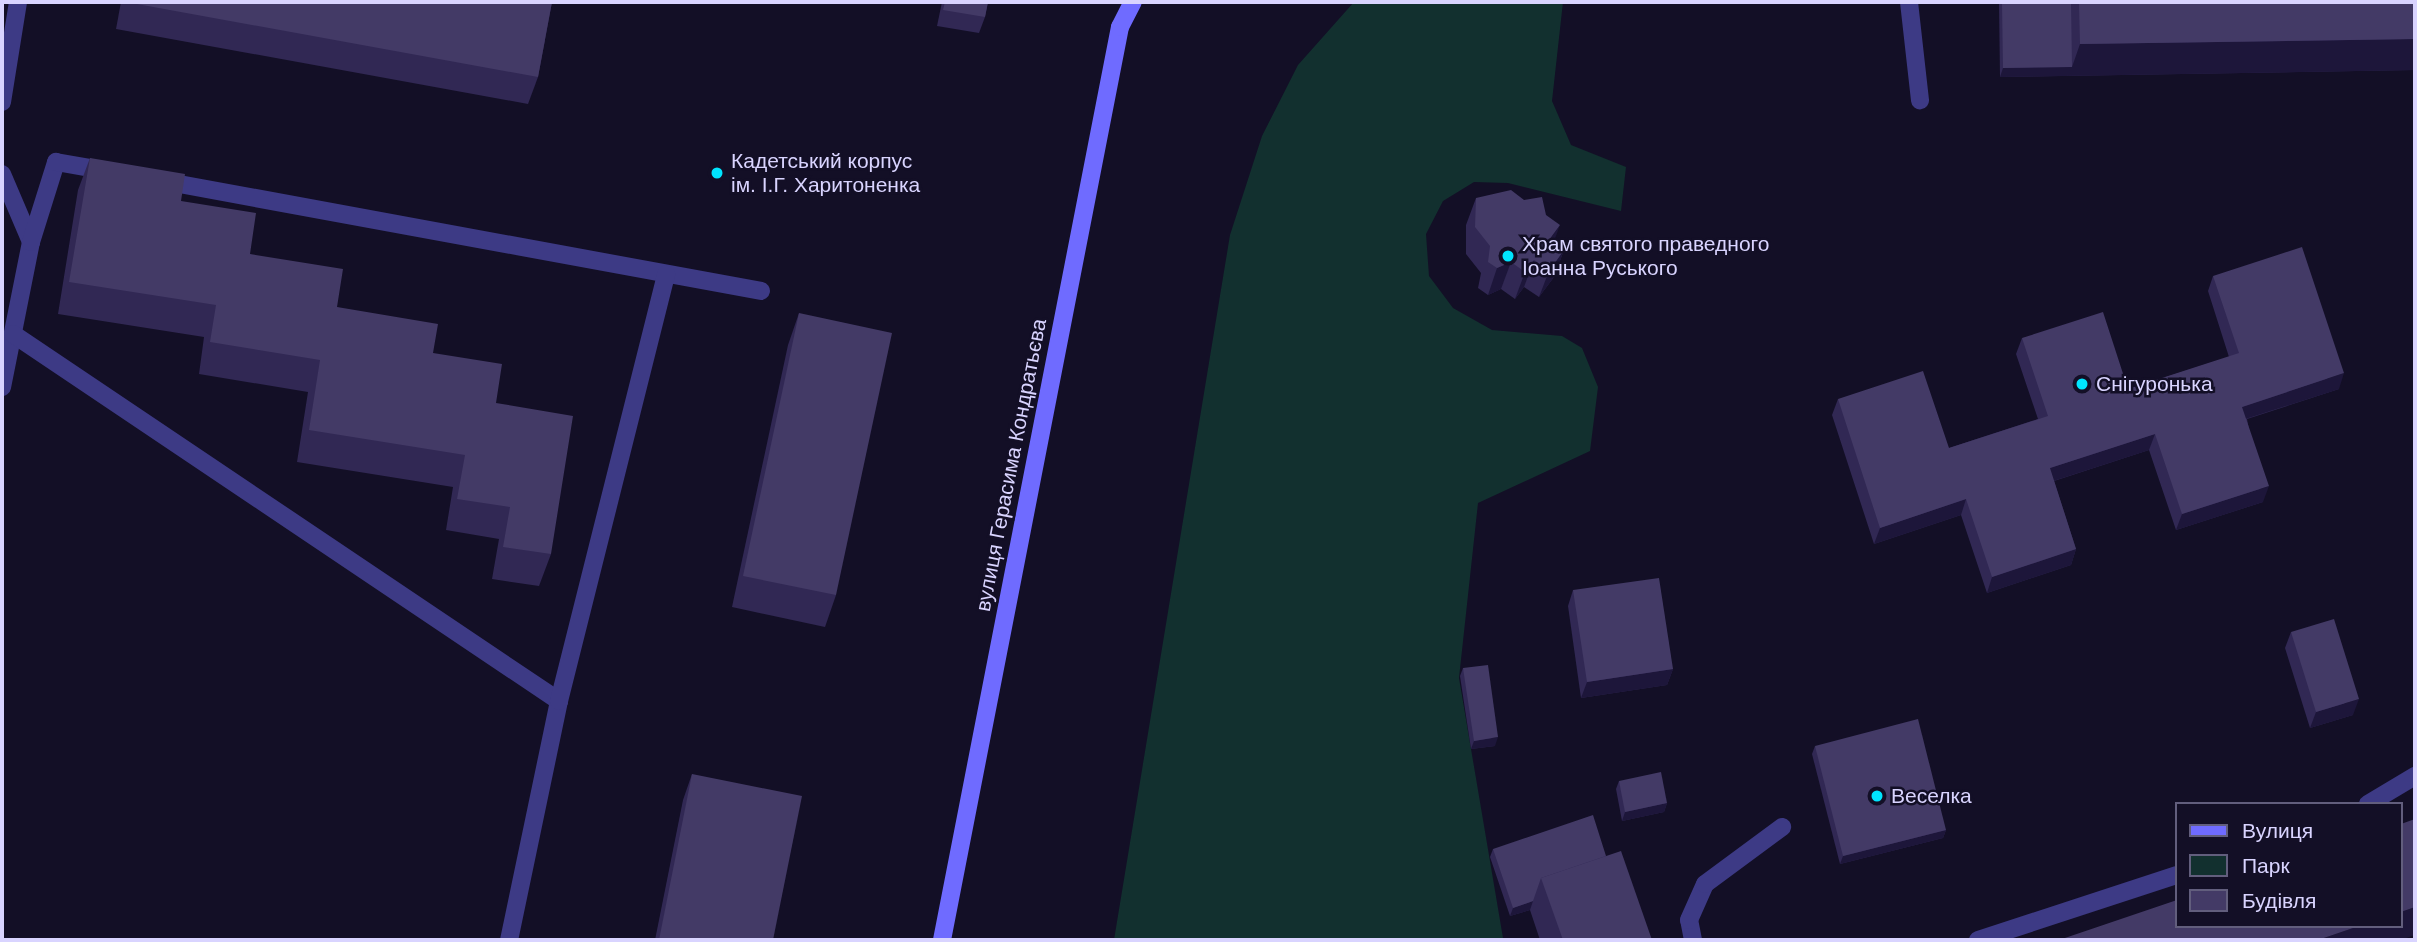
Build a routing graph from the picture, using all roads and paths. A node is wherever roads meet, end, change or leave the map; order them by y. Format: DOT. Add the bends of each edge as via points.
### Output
graph roads {
  1 [pos="18,2"];
  2 [pos="1133,2"];
  3 [pos="1909,2"];
  4 [pos="1920,100"];
  5 [pos="2,102"];
  6 [pos="2,174"];
  7 [pos="31,242"];
  8 [pos="666,274"];
  9 [pos="761,291"];
  10 [pos="13,334"];
  11 [pos="2,387"];
  12 [pos="559,701"];
  13 [pos="2415,776"];
  14 [pos="2371,802"];
  15 [pos="1782,827"];
  16 [pos="2176,875"];
  17 [pos="509,940"];
  18 [pos="942,940"];
  19 [pos="1693,940"];
  20 [pos="1978,940"];
  1 -- 5 [label="lane"];
  2 -- 18 [label="main road, вулиця Герасима Кондратьєва" via="1120,27"];
  3 -- 4 [label="lane"];
  6 -- 7 [label="lane"];
  7 -- 8 [label="lane" via="57,162"];
  7 -- 10 [label="lane"];
  8 -- 9 [label="lane"];
  8 -- 12 [label="lane"];
  10 -- 11 [label="lane"];
  10 -- 12 [label="lane"];
  12 -- 17 [label="lane"];
  13 -- 14 [label="lane"];
  15 -- 19 [label="lane" via="1705,884 1689,920"];
  16 -- 20 [label="lane"];
}
